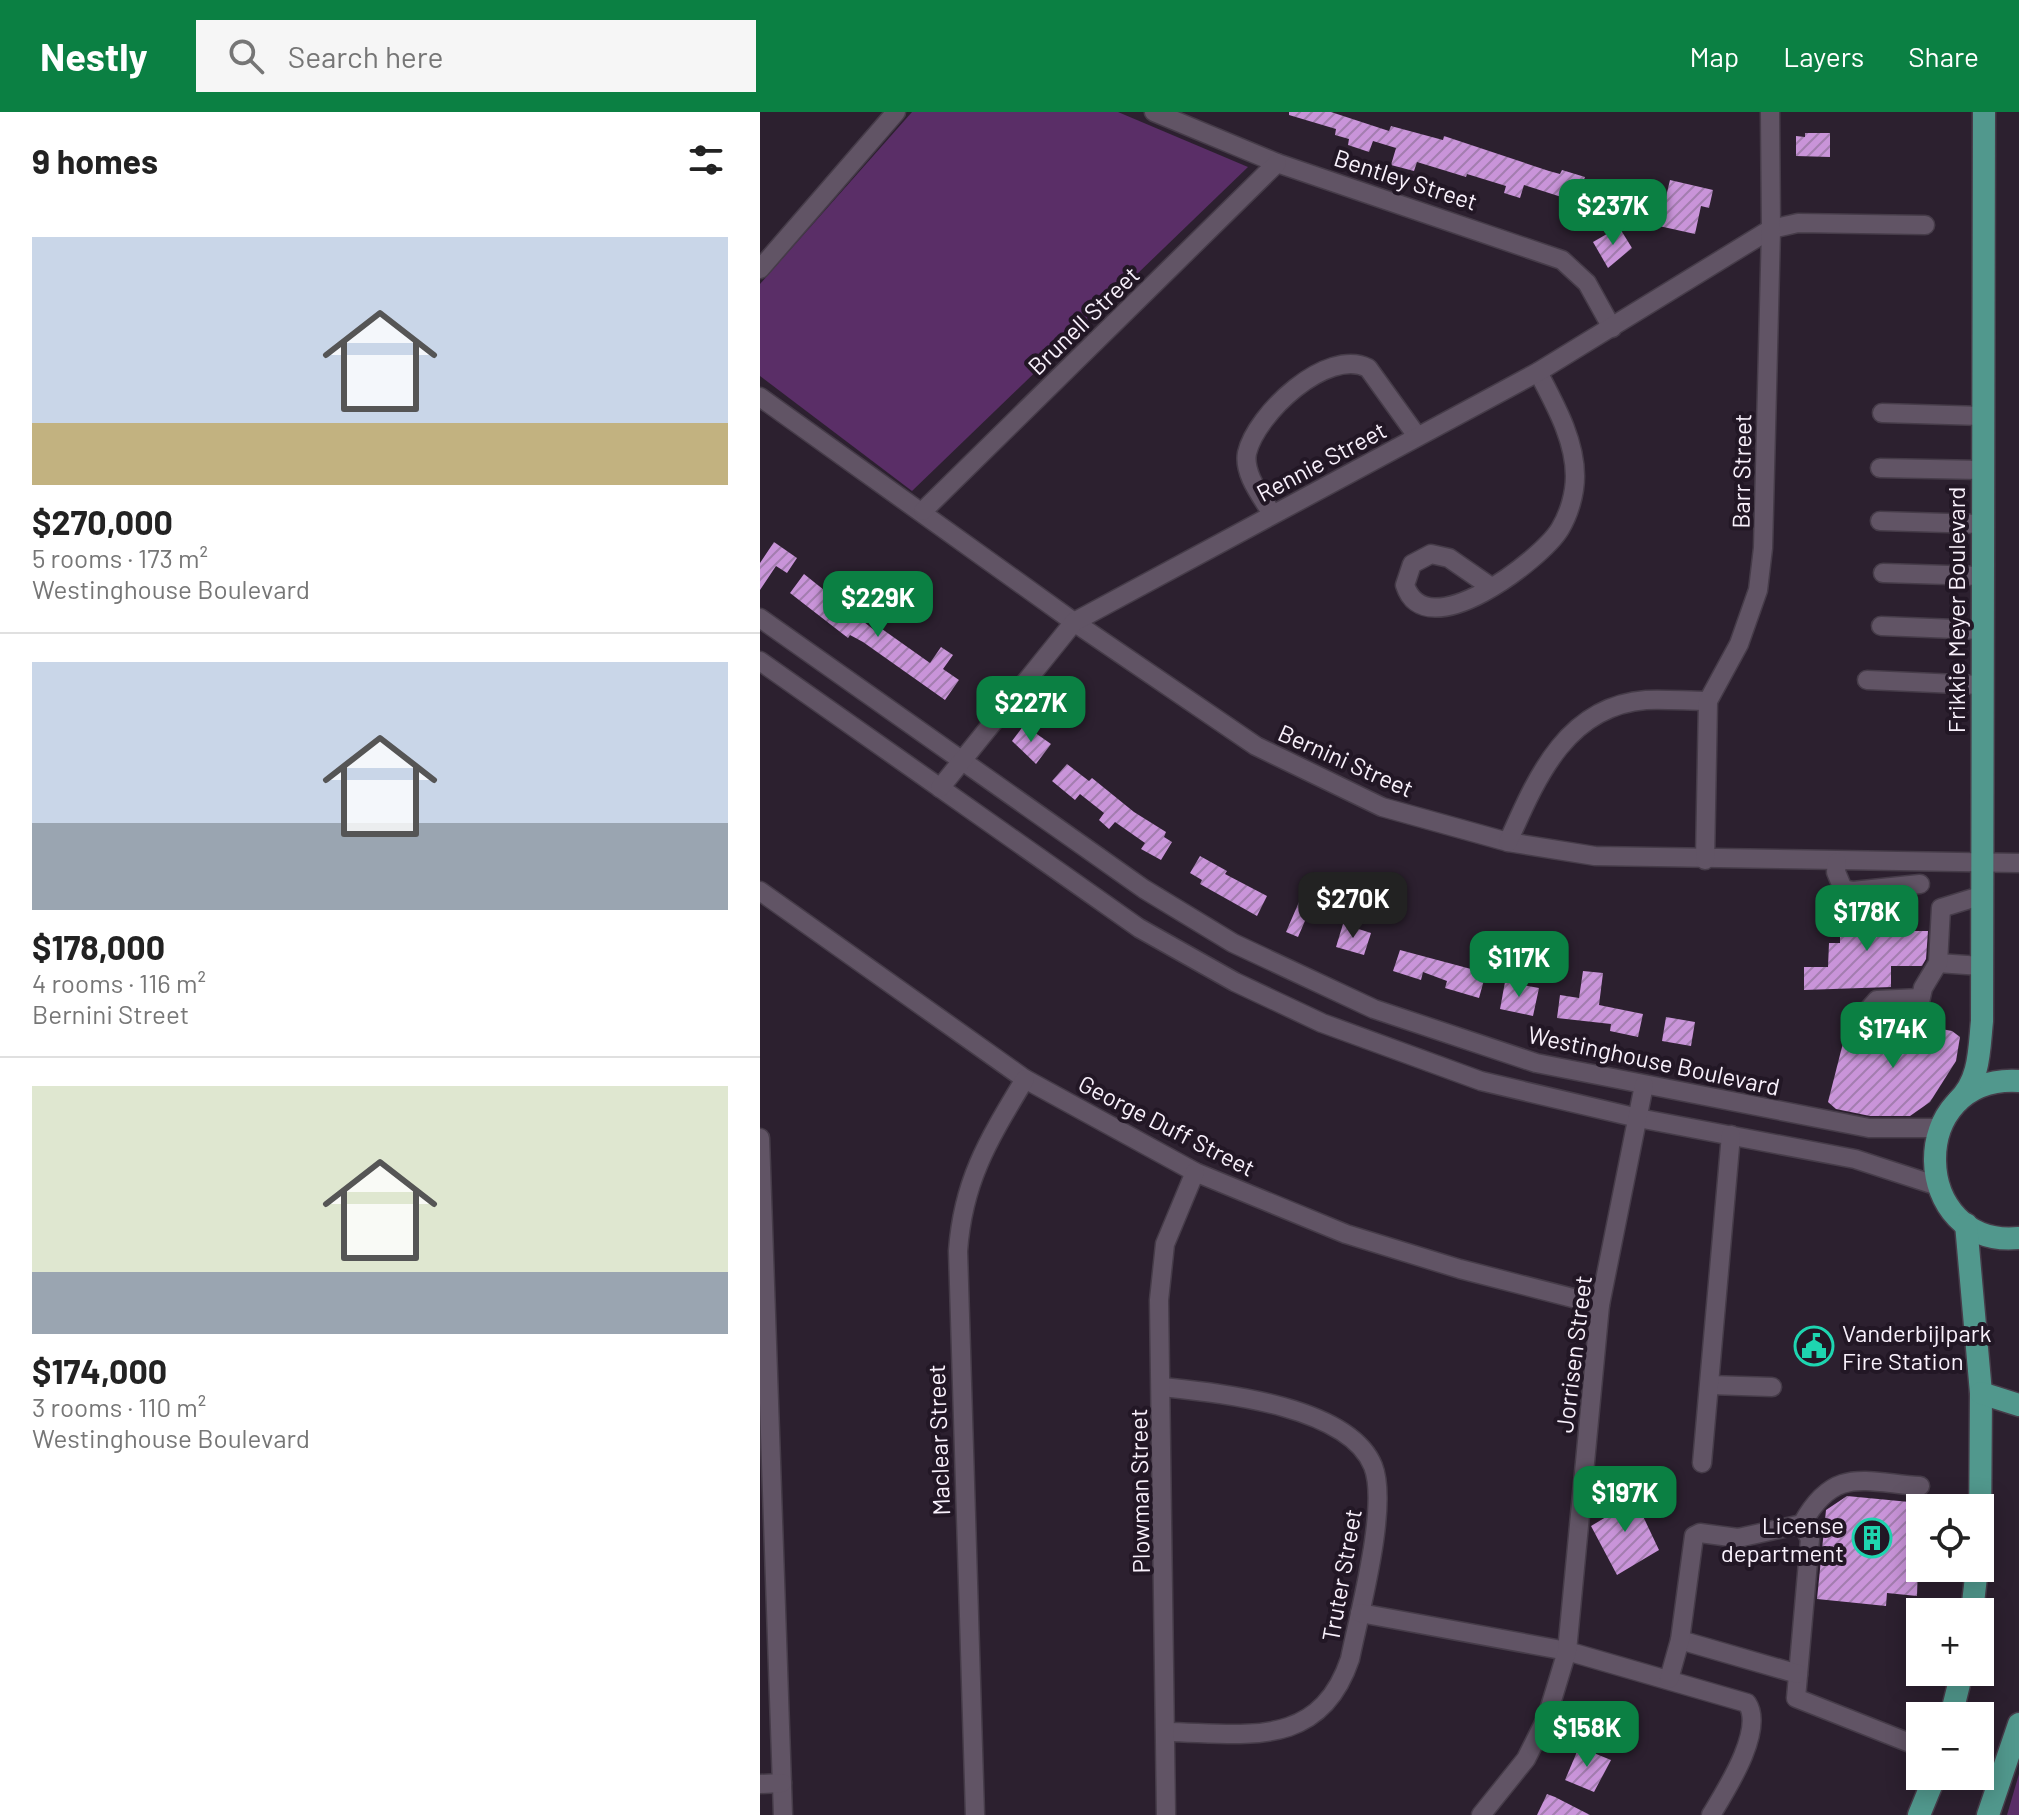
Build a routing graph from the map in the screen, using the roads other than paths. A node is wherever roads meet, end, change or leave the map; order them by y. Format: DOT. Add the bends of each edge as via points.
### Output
graph roads {
  1 [pos="896,112"];
  2 [pos="1154,112"];
  3 [pos="1770,112"];
  4 [pos="1984,112"];
  5 [pos="1277,163"];
  6 [pos="1925,225"];
  7 [pos="1771,229"];
  8 [pos="760,269"];
  9 [pos="1612,328"];
  10 [pos="1538,372"];
  11 [pos="760,397"];
  12 [pos="1882,413"];
  13 [pos="1982,416"];
  14 [pos="1417,436"];
  15 [pos="1880,468"];
  16 [pos="1981,470"];
  17 [pos="923,511"];
  18 [pos="1272,514"];
  19 [pos="1880,521"];
  20 [pos="1981,524"];
  21 [pos="1883,573"];
  22 [pos="1981,576"];
  23 [pos="1491,587"];
  24 [pos="760,618"];
  25 [pos="1074,622"];
  26 [pos="1881,626"];
  27 [pos="1980,630"];
  28 [pos="760,661"];
  29 [pos="1867,680"];
  30 [pos="1980,685"];
  31 [pos="1708,701"];
  32 [pos="960,760"];
  33 [pos="940,788"];
  34 [pos="1508,842"];
  35 [pos="1705,860"];
  36 [pos="1837,862"];
  37 [pos="1918,862"];
  38 [pos="1981,863"];
  39 [pos="2019,863"];
  40 [pos="1920,884"];
  41 [pos="760,891"];
  42 [pos="1980,896"];
  43 [pos="1941,908"];
  44 [pos="1938,963"];
  45 [pos="1981,966"];
  46 [pos="1862,1017"];
  47 [pos="1025,1079"];
  48 [pos="2019,1081"];
  49 [pos="1644,1085"];
  50 [pos="1958,1101"];
  51 [pos="1638,1118"];
  52 [pos="1939,1128"];
  53 [pos="1731,1135"];
  54 [pos="760,1138"];
  55 [pos="1195,1172"];
  56 [pos="1938,1186"];
  57 [pos="1966,1224"];
  58 [pos="2019,1238"];
  59 [pos="1600,1305"];
  60 [pos="1710,1385"];
  61 [pos="1162,1387"];
  62 [pos="1772,1387"];
  63 [pos="1981,1393"];
  64 [pos="2019,1405"];
  65 [pos="1702,1463"];
  66 [pos="1920,1486"];
  67 [pos="1980,1494"];
  68 [pos="1802,1524"];
  69 [pos="1360,1613"];
  70 [pos="1680,1640"];
  71 [pos="768,1642"];
  72 [pos="1567,1651"];
  73 [pos="1798,1674"];
  74 [pos="1669,1679"];
  75 [pos="2019,1724"];
  76 [pos="1166,1732"];
  77 [pos="1906,1742"];
  78 [pos="782,1783"];
  79 [pos="760,1784"];
  80 [pos="1930,1790"];
  81 [pos="783,1815"];
  82 [pos="975,1815"];
  83 [pos="1166,1815"];
  84 [pos="1481,1815"];
  85 [pos="1711,1815"];
  86 [pos="1921,1815"];
  87 [pos="1988,1815"];
  1 -- 8 [label="street"];
  2 -- 5 [label="street, Bentley Street"];
  3 -- 7 [label="street, Barr Street"];
  4 -- 13 [label="main road, Frikkie Meyer Boulevard"];
  5 -- 9 [label="street, Bentley Street" via="1562,260 1587,283"];
  5 -- 17 [label="street, Brunell Street"];
  6 -- 7 [label="street" via="1798,223"];
  7 -- 9 [label="street, Rennie Street"];
  7 -- 31 [label="street, Barr Street" via="1758,590 1739,644"];
  9 -- 10 [label="street, Rennie Street"];
  10 -- 14 [label="street, Rennie Street"];
  10 -- 23 [label="street" via="1571,451 1571,504 1559,531 1541,550"];
  11 -- 17 [label="street, Bernini Street"];
  12 -- 13 [label="street"];
  13 -- 16 [label="main road, Frikkie Meyer Boulevard"];
  14 -- 18 [label="street, Rennie Street"];
  14 -- 18 [label="street" via="1368,368 1348,364 1308,379 1268,416 1247,453 1249,475"];
  15 -- 16 [label="street"];
  16 -- 20 [label="main road, Frikkie Meyer Boulevard"];
  17 -- 25 [label="street, Bernini Street"];
  18 -- 25 [label="street, Rennie Street"];
  19 -- 20 [label="street"];
  20 -- 22 [label="main road, Frikkie Meyer Boulevard"];
  21 -- 22 [label="street"];
  22 -- 27 [label="main road, Frikkie Meyer Boulevard"];
  24 -- 32 [label="street, Westinghouse Boulevard"];
  25 -- 32 [label="street, Rennie Street"];
  25 -- 34 [label="street, Bernini Street" via="1256,746 1382,807"];
  26 -- 27 [label="street"];
  27 -- 30 [label="main road, Frikkie Meyer Boulevard"];
  28 -- 33 [label="street"];
  29 -- 30 [label="street"];
  30 -- 38 [label="main road, Frikkie Meyer Boulevard"];
  31 -- 34 [label="street" via="1643,700 1584,721 1552,755"];
  31 -- 35 [label="street, Barr Street"];
  32 -- 33 [label="street, Rennie Street"];
  32 -- 49 [label="street, Westinghouse Boulevard" via="1130,881 1233,943 1374,1009 1536,1063"];
  33 -- 51 [label="street" via="1139,928 1235,982 1322,1023 1481,1081"];
  34 -- 35 [label="street, Bernini Street" via="1595,856"];
  35 -- 36 [label="street, Bernini Street"];
  36 -- 37 [label="street, Bernini Street"];
  36 -- 40 [label="street" via="1843,889"];
  37 -- 38 [label="street, Bernini Street"];
  37 -- 40 [label="street"];
  38 -- 39 [label="street, Bernini Street"];
  38 -- 42 [label="main road, Frikkie Meyer Boulevard"];
  40 -- 43 [label="street"];
  41 -- 47 [label="street, George Duff Street"];
  42 -- 43 [label="street"];
  42 -- 45 [label="main road, Frikkie Meyer Boulevard"];
  43 -- 44 [label="street"];
  44 -- 45 [label="street"];
  44 -- 46 [label="street" via="1918,1007 1877,1000"];
  45 -- 50 [label="main road, Frikkie Meyer Boulevard" via="1976,1072 1969,1091"];
  47 -- 55 [label="street, George Duff Street"];
  47 -- 82 [label="street, Maclear Street" via="979,1156 967,1188 958,1251"];
  48 -- 50 [label="main road" via="1990,1083"];
  49 -- 51 [label="street, Jorrisen Street"];
  49 -- 52 [label="street, Westinghouse Boulevard" via="1869,1128"];
  50 -- 52 [label="main road, Frikkie Meyer Boulevard"];
  51 -- 53 [label="street"];
  51 -- 59 [label="street, Jorrisen Street"];
  52 -- 56 [label="main road" via="1933,1167"];
  53 -- 56 [label="street" via="1855,1159"];
  53 -- 60 [label="street"];
  54 -- 71 [label="street"];
  55 -- 59 [label="street, George Duff Street" via="1346,1234"];
  55 -- 61 [label="street, Plowman Street" via="1165,1244 1161,1269"];
  56 -- 57 [label="main road"];
  57 -- 58 [label="main road" via="1997,1237"];
  57 -- 63 [label="main road"];
  59 -- 72 [label="street, Jorrisen Street"];
  60 -- 62 [label="street"];
  60 -- 65 [label="street"];
  61 -- 69 [label="street, Truter Street" via="1251,1397 1296,1411 1364,1451 1373,1466 1378,1505"];
  61 -- 76 [label="street, Plowman Street"];
  63 -- 64 [label="main road"];
  63 -- 67 [label="main road"];
  66 -- 68 [label="street" via="1840,1483 1818,1498"];
  68 -- 70 [label="street" via="1738,1538 1694,1536"];
  68 -- 73 [label="street" via="1810,1539"];
  69 -- 72 [label="street"];
  69 -- 76 [label="street, Truter Street" via="1343,1679 1312,1718 1255,1734"];
  70 -- 73 [label="street"];
  70 -- 74 [label="street"];
  71 -- 78 [label="street"];
  72 -- 74 [label="street"];
  72 -- 84 [label="street, Jorrisen Street" via="1547,1717 1526,1759"];
  73 -- 77 [label="street" via="1796,1698"];
  74 -- 85 [label="street" via="1739,1699 1752,1712 1751,1733"];
  75 -- 87 [label="main road"];
  76 -- 83 [label="street, Plowman Street"];
  78 -- 79 [label="street"];
  78 -- 81 [label="street"];
  80 -- 86 [label="main road"];
}
